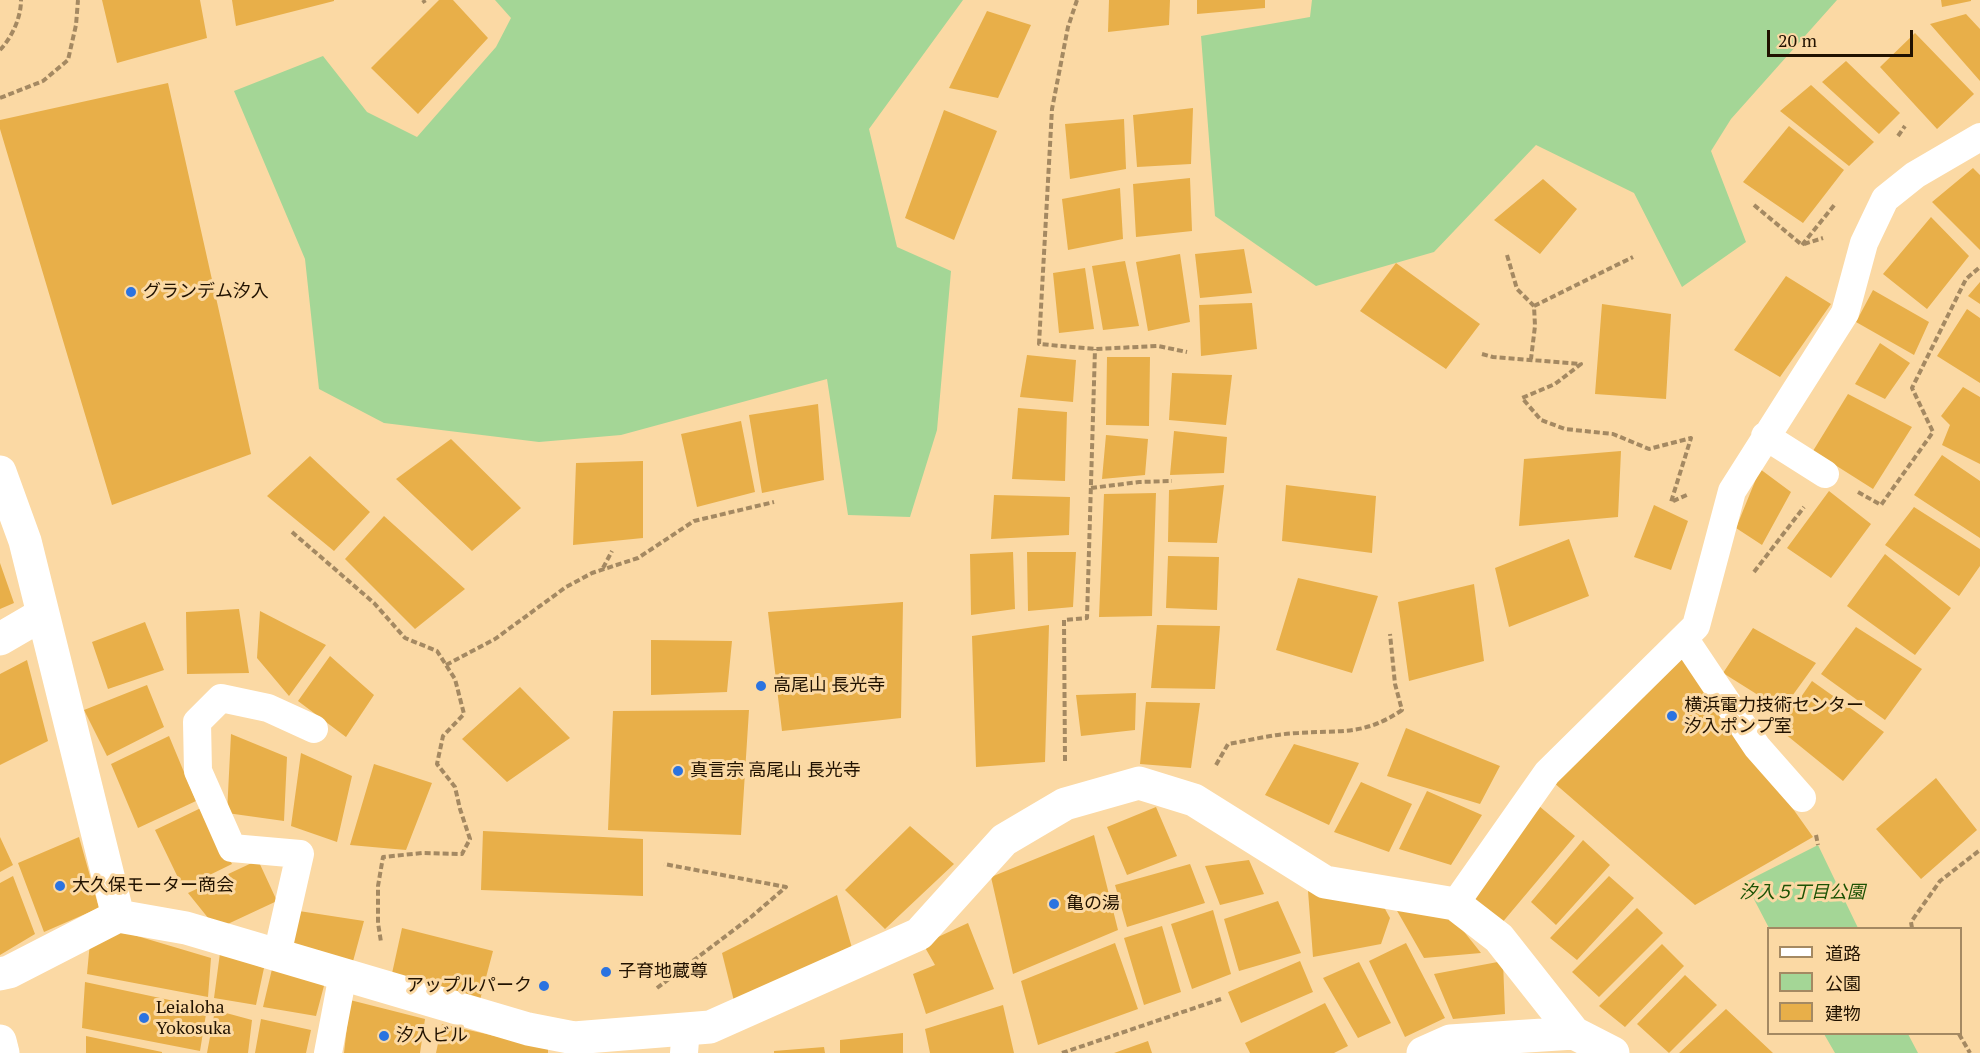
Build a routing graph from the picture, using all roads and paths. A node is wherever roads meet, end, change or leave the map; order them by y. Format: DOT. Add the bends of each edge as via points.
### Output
graph roads {
  1 [pos="21,0"];
  2 [pos="78,0"];
  3 [pos="1077,0"];
  4 [pos="0,50"];
  5 [pos="0,98"];
  6 [pos="1980,137"];
  7 [pos="1754,205"];
  8 [pos="1802,245"];
  9 [pos="1507,255"];
  10 [pos="1633,257"];
  11 [pos="1980,267"];
  12 [pos="1534,306"];
  13 [pos="1095,349"];
  14 [pos="1187,352"];
  15 [pos="1482,354"];
  16 [pos="1531,360"];
  17 [pos="1765,436"];
  18 [pos="0,472"];
  19 [pos="1826,474"];
  20 [pos="1741,477"];
  21 [pos="1172,481"];
  22 [pos="1091,488"];
  23 [pos="774,502"];
  24 [pos="292,532"];
  25 [pos="612,551"];
  26 [pos="603,569"];
  27 [pos="1707,585"];
  28 [pos="43,614"];
  29 [pos="1390,634"];
  30 [pos="1684,638"];
  31 [pos="0,639"];
  32 [pos="446,665"];
  33 [pos="314,729"];
  34 [pos="1802,798"];
  35 [pos="1065,804"];
  36 [pos="1200,804"];
  37 [pos="1980,850"];
  38 [pos="664,864"];
  39 [pos="1455,904"];
  40 [pos="118,916"];
  41 [pos="1912,927"];
  42 [pos="277,955"];
  43 [pos="0,974"];
  44 [pos="343,974"];
  45 [pos="379,985"];
  46 [pos="657,988"];
  47 [pos="1221,999"];
  48 [pos="1574,1034"];
  49 [pos="1960,1035"];
  50 [pos="0,1041"];
  51 [pos="685,1041"];
  52 [pos="574,1046"];
  53 [pos="3,1053"];
  54 [pos="327,1053"];
  55 [pos="1062,1053"];
  56 [pos="1423,1053"];
  57 [pos="1613,1053"];
  58 [pos="1970,1053"];
  1 -- 4 [label="path" via="9,41"];
  2 -- 5 [label="path" via="68,60 43,81"];
  3 -- 13 [label="path" via="1052,109 1039,344"];
  6 -- 17 [label="lane" via="1915,175 1885,200 1864,243 1845,313"];
  7 -- 8 [label="path"];
  9 -- 12 [label="path" via="1516,289"];
  10 -- 12 [label="path"];
  11 -- 19 [label="path" via="1966,279 1912,388 1933,432 1881,505"];
  12 -- 16 [label="path"];
  13 -- 14 [label="path" via="1158,346"];
  13 -- 22 [label="path"];
  15 -- 16 [label="path"];
  16 -- 20 [label="path" via="1581,364 1555,384 1522,398 1541,420 1565,429 1613,434 1649,449 1691,438 1671,502 1714,483"];
  17 -- 19 [label="lane"];
  17 -- 20 [label="lane"];
  18 -- 28 [label="street" via="25,541"];
  19 -- 27 [label="path" via="1798,517 1744,585"];
  20 -- 27 [label="lane" via="1732,490"];
  21 -- 22 [label="path"];
  22 -- 35 [label="path" via="1087,618 1064,620"];
  23 -- 26 [label="path" via="694,521 638,558"];
  24 -- 32 [label="path" via="374,603 405,638 437,651"];
  25 -- 26 [label="path"];
  26 -- 32 [label="path" via="566,587 495,639"];
  27 -- 30 [label="lane" via="1696,626"];
  28 -- 31 [label="street"];
  28 -- 40 [label="street"];
  29 -- 36 [label="path" via="1402,710 1385,722 1344,733 1298,733 1228,744"];
  30 -- 34 [label="lane" via="1757,747"];
  30 -- 39 [label="lane" via="1548,773"];
  32 -- 45 [label="path" via="455,679 464,714 443,736 437,764 455,787 470,839 462,854 383,857 378,886 382,950"];
  33 -- 42 [label="lane" via="268,708 221,698 197,722 198,771 232,848 300,854"];
  35 -- 36 [label="street" via="1139,783"];
  35 -- 51 [label="street" via="1004,840 919,934"];
  36 -- 39 [label="street" via="1325,882"];
  37 -- 41 [label="path" via="1940,881 1911,922"];
  38 -- 46 [label="path" via="786,887"];
  39 -- 48 [label="street" via="1499,938"];
  40 -- 42 [label="street" via="186,928"];
  40 -- 43 [label="street"];
  42 -- 44 [label="street"];
  44 -- 45 [label="street"];
  44 -- 54 [label="lane"];
  45 -- 52 [label="street"];
  47 -- 55 [label="path"];
  48 -- 56 [label="street" via="1450,1041"];
  48 -- 57 [label="street"];
  49 -- 58 [label="path"];
  50 -- 53 [label="street"];
  51 -- 52 [label="street"];
}
